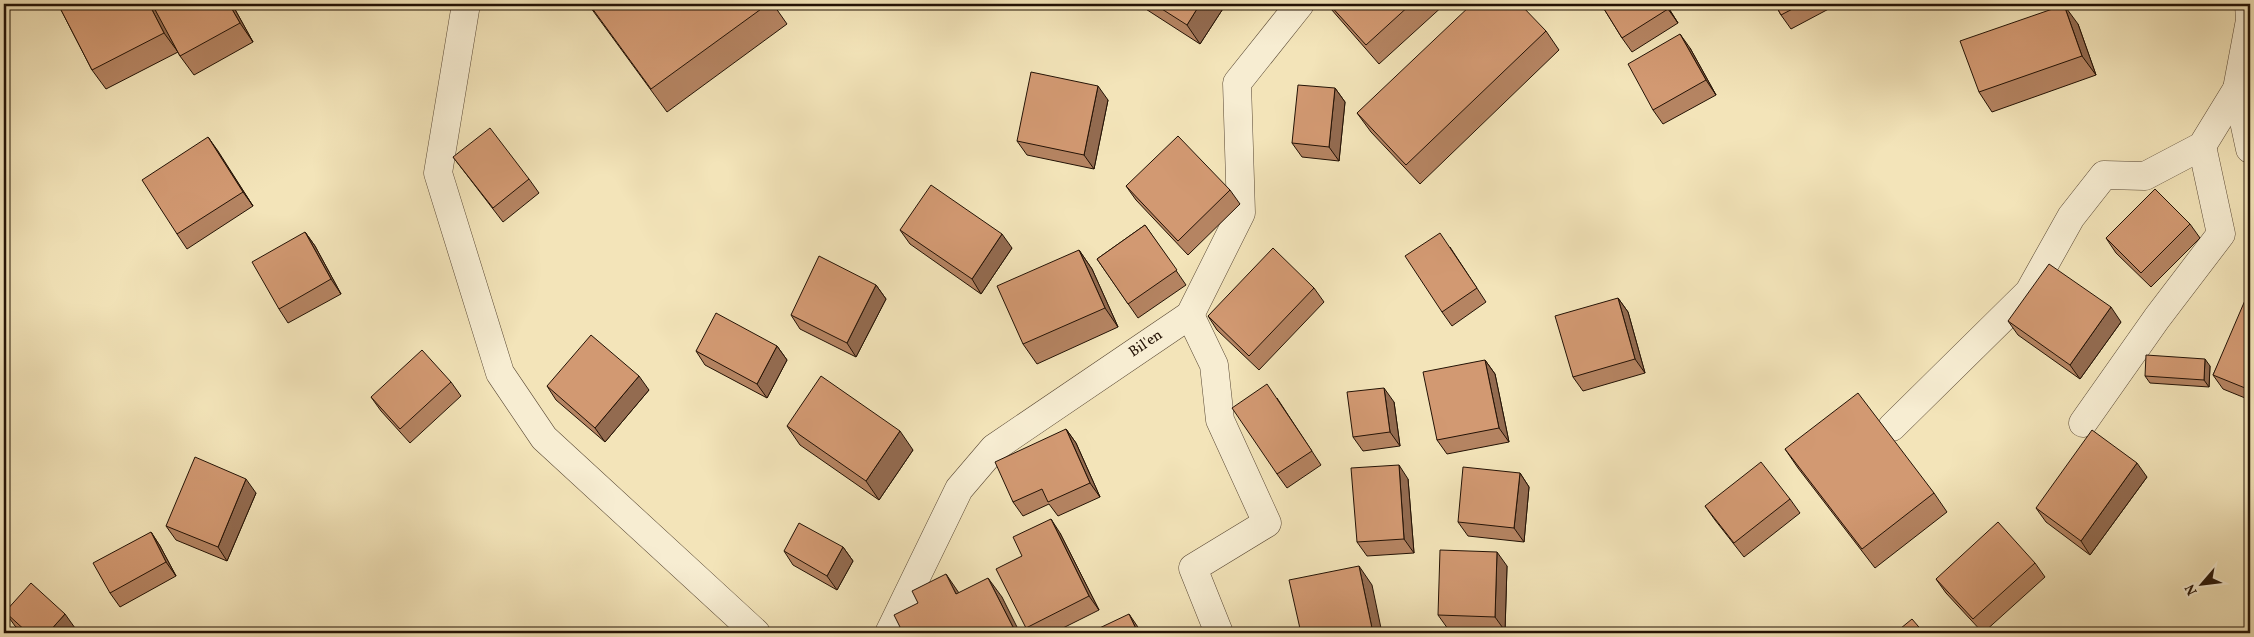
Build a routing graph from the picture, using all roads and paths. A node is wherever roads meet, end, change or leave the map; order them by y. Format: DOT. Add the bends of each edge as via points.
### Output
graph roads {
  1 [pos="466,4"];
  2 [pos="1300,4"];
  3 [pos="2226,4"];
  4 [pos="2249,4"];
  5 [pos="2250,20"];
  6 [pos="2237,89"];
  7 [pos="2202,146"];
  8 [pos="2250,150"];
  9 [pos="1190,315"];
  10 [pos="2083,423"];
  11 [pos="1892,427"];
  12 [pos="756,633"];
  13 [pos="889,633"];
  14 [pos="1220,633"];
  1 -- 12 [label="street" via="438,173 500,373 544,438"];
  2 -- 9 [label="street, Bil'en" via="1237,83 1241,212"];
  3 -- 5 [label="street"];
  4 -- 5 [label="street"];
  5 -- 6 [label="street"];
  6 -- 7 [label="street"];
  6 -- 8 [label="street"];
  7 -- 10 [label="street" via="2221,234"];
  7 -- 11 [label="street" via="2145,176 2104,175 2071,218 2028,292"];
  9 -- 13 [label="street, Bil'en" via="994,448 958,489"];
  9 -- 14 [label="street" via="1214,365 1220,420 1267,523 1193,568"];
}
